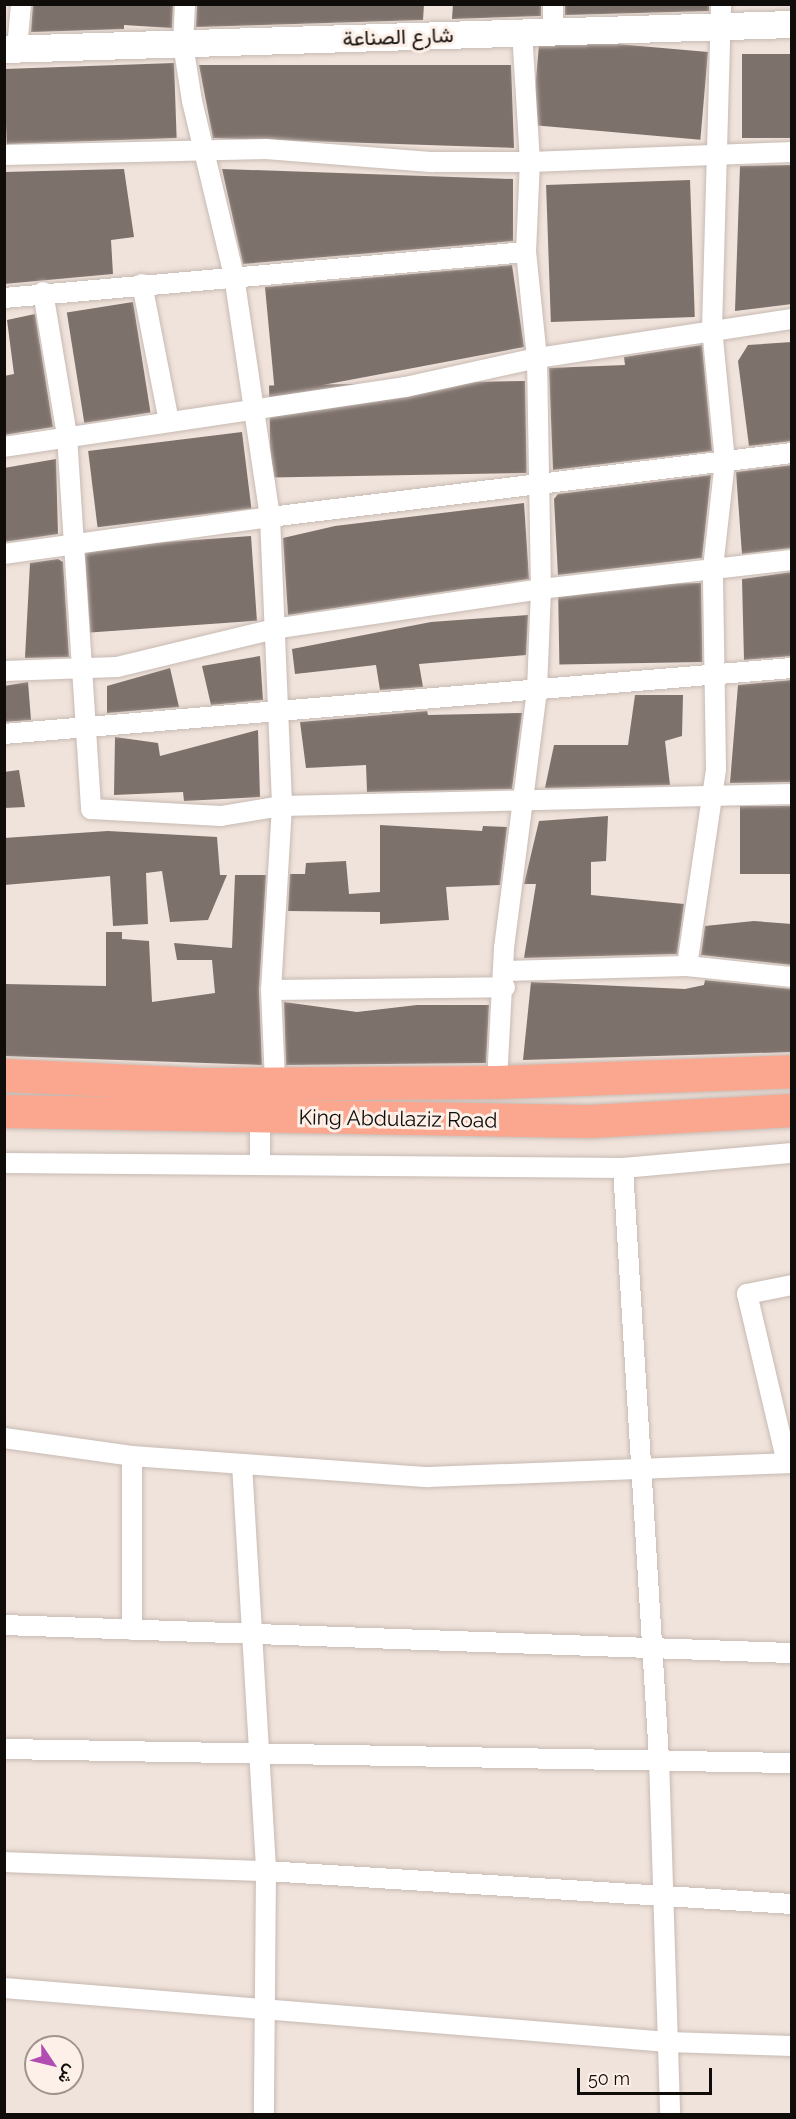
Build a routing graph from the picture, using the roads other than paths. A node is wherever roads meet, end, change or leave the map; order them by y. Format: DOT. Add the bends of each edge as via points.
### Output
graph roads {
  1 [pos="21,4"];
  2 [pos="185,4"];
  3 [pos="553,4"];
  4 [pos="721,16"];
  5 [pos="792,24"];
  6 [pos="553,32"];
  7 [pos="522,33"];
  8 [pos="183,44"];
  9 [pos="11,49"];
  10 [pos="202,149"];
  11 [pos="792,152"];
  12 [pos="714,155"];
  13 [pos="4,156"];
  14 [pos="530,162"];
  15 [pos="526,252"];
  16 [pos="234,276"];
  17 [pos="142,284"];
  18 [pos="43,292"];
  19 [pos="4,298"];
  20 [pos="792,319"];
  21 [pos="712,329"];
  22 [pos="537,358"];
  23 [pos="256,410"];
  24 [pos="169,421"];
  25 [pos="67,436"];
  26 [pos="4,447"];
  27 [pos="792,453"];
  28 [pos="724,461"];
  29 [pos="536,483"];
  30 [pos="270,517"];
  31 [pos="72,548"];
  32 [pos="4,554"];
  33 [pos="792,560"];
  34 [pos="713,568"];
  35 [pos="541,590"];
  36 [pos="274,629"];
  37 [pos="86,667"];
  38 [pos="792,668"];
  39 [pos="4,671"];
  40 [pos="717,675"];
  41 [pos="537,690"];
  42 [pos="279,713"];
  43 [pos="87,728"];
  44 [pos="4,734"];
  45 [pos="792,794"];
  46 [pos="713,795"];
  47 [pos="526,801"];
  48 [pos="282,806"];
  49 [pos="687,966"];
  50 [pos="792,977"];
  51 [pos="505,979"];
  52 [pos="271,990"];
  53 [pos="792,1071"];
  54 [pos="4,1075"];
  55 [pos="275,1082"];
  56 [pos="497,1082"];
  57 [pos="792,1110"];
  58 [pos="4,1111"];
  59 [pos="260,1117"];
  60 [pos="792,1153"];
  61 [pos="260,1162"];
  62 [pos="4,1163"];
  63 [pos="623,1168"];
  64 [pos="792,1285"];
  65 [pos="4,1438"];
  66 [pos="132,1456"];
  67 [pos="789,1463"];
  68 [pos="242,1464"];
  69 [pos="640,1469"];
  70 [pos="4,1625"];
  71 [pos="132,1630"];
  72 [pos="252,1637"];
  73 [pos="651,1647"];
  74 [pos="792,1653"];
  75 [pos="4,1749"];
  76 [pos="259,1753"];
  77 [pos="659,1759"];
  78 [pos="792,1763"];
  79 [pos="4,1862"];
  80 [pos="266,1871"];
  81 [pos="662,1896"];
  82 [pos="792,1904"];
  83 [pos="4,1989"];
  84 [pos="266,2008"];
  85 [pos="668,2042"];
  86 [pos="792,2046"];
  87 [pos="264,2115"];
  88 [pos="670,2115"];
  1 -- 9 [label="street"];
  2 -- 8 [label="street"];
  3 -- 6 [label="street"];
  4 -- 5 [label="street, شارع الصناعة"];
  4 -- 6 [label="street, شارع الصناعة"];
  4 -- 12 [label="street"];
  6 -- 7 [label="street, شارع الصناعة"];
  7 -- 8 [label="street, شارع الصناعة"];
  7 -- 14 [label="street"];
  8 -- 9 [label="street, شارع الصناعة"];
  8 -- 10 [label="street"];
  10 -- 13 [label="street"];
  10 -- 14 [label="street" via="266,148 433,162"];
  10 -- 16 [label="street"];
  11 -- 12 [label="street"];
  12 -- 14 [label="street"];
  12 -- 21 [label="street"];
  14 -- 15 [label="street"];
  15 -- 16 [label="street"];
  15 -- 22 [label="street"];
  16 -- 17 [label="street"];
  16 -- 23 [label="street"];
  17 -- 18 [label="street"];
  17 -- 24 [label="street"];
  18 -- 19 [label="street"];
  18 -- 25 [label="street"];
  20 -- 21 [label="street"];
  21 -- 22 [label="street"];
  21 -- 28 [label="street"];
  22 -- 23 [label="street" via="405,387"];
  22 -- 29 [label="street"];
  23 -- 24 [label="street"];
  23 -- 30 [label="street"];
  24 -- 25 [label="street"];
  25 -- 26 [label="street"];
  25 -- 31 [label="street"];
  27 -- 28 [label="street"];
  28 -- 29 [label="street"];
  28 -- 34 [label="street"];
  29 -- 30 [label="street"];
  29 -- 35 [label="street"];
  30 -- 31 [label="street"];
  30 -- 36 [label="street"];
  31 -- 32 [label="street"];
  31 -- 37 [label="street"];
  33 -- 34 [label="street"];
  34 -- 35 [label="street"];
  34 -- 40 [label="street"];
  35 -- 36 [label="street"];
  35 -- 41 [label="street"];
  36 -- 37 [label="street" via="117,666"];
  36 -- 42 [label="street"];
  37 -- 39 [label="street"];
  37 -- 43 [label="street"];
  38 -- 40 [label="street"];
  40 -- 41 [label="street"];
  40 -- 46 [label="street"];
  41 -- 42 [label="street"];
  41 -- 47 [label="street"];
  42 -- 43 [label="street"];
  42 -- 48 [label="street"];
  43 -- 44 [label="street"];
  43 -- 48 [label="street" via="91,808 221,816"];
  45 -- 46 [label="street"];
  46 -- 47 [label="street"];
  46 -- 49 [label="street"];
  47 -- 48 [label="street"];
  47 -- 51 [label="street" via="504,948"];
  48 -- 52 [label="street"];
  49 -- 50 [label="street"];
  49 -- 51 [label="street"];
  51 -- 52 [label="street"];
  51 -- 56 [label="street"];
  52 -- 55 [label="street"];
  53 -- 56 [label="highway, King Abdulaziz Road"];
  54 -- 55 [label="highway, King Abdulaziz Road"];
  55 -- 56 [label="highway, King Abdulaziz Road"];
  57 -- 59 [label="highway, King Abdulaziz Road" via="590,1121"];
  58 -- 59 [label="highway, King Abdulaziz Road"];
  59 -- 61 [label="street"];
  60 -- 63 [label="street"];
  61 -- 62 [label="street"];
  61 -- 63 [label="street"];
  63 -- 69 [label="street"];
  64 -- 67 [label="street" via="747,1294"];
  65 -- 66 [label="street"];
  66 -- 68 [label="street"];
  66 -- 71 [label="street"];
  67 -- 69 [label="street"];
  68 -- 69 [label="street" via="428,1477"];
  68 -- 72 [label="street"];
  69 -- 73 [label="street"];
  70 -- 71 [label="street"];
  71 -- 72 [label="street"];
  72 -- 73 [label="street"];
  72 -- 76 [label="street"];
  73 -- 74 [label="street"];
  73 -- 77 [label="street"];
  75 -- 76 [label="street"];
  76 -- 77 [label="street"];
  76 -- 80 [label="street"];
  77 -- 78 [label="street"];
  77 -- 81 [label="street"];
  79 -- 80 [label="street"];
  80 -- 81 [label="street"];
  80 -- 84 [label="street"];
  81 -- 82 [label="street"];
  81 -- 85 [label="street"];
  83 -- 84 [label="street"];
  84 -- 85 [label="street"];
  84 -- 87 [label="street"];
  85 -- 86 [label="street"];
  85 -- 88 [label="street"];
}
